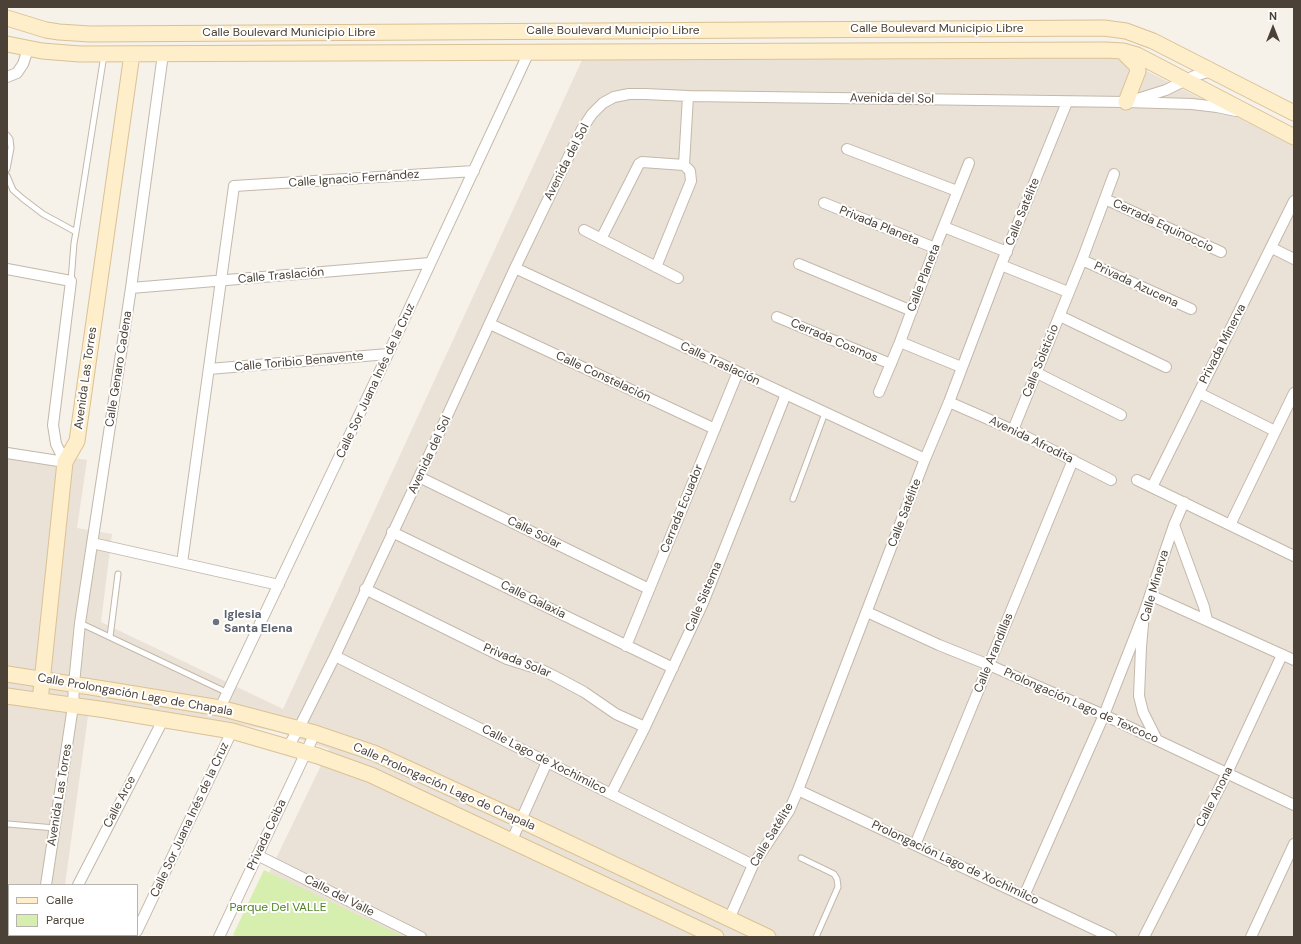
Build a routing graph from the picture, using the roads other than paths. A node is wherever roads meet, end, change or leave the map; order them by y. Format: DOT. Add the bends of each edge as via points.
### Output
graph roads {
  1 [pos="7,18"];
  2 [pos="7,44"];
  3 [pos="28,49"];
  4 [pos="1123,51"];
  5 [pos="529,52"];
  6 [pos="104,54"];
  7 [pos="132,54"];
  8 [pos="163,54"];
  9 [pos="1212,71"];
  10 [pos="7,77"];
  11 [pos="1185,80"];
  12 [pos="688,96"];
  13 [pos="1068,102"];
  14 [pos="1126,102"];
  15 [pos="1294,113"];
  16 [pos="1252,115"];
  17 [pos="7,135"];
  18 [pos="1294,137"];
  19 [pos="847,149"];
  20 [pos="969,163"];
  21 [pos="684,165"];
  22 [pos="7,168"];
  23 [pos="474,171"];
  24 [pos="1114,174"];
  25 [pos="7,176"];
  26 [pos="957,191"];
  27 [pos="1105,199"];
  28 [pos="1294,201"];
  29 [pos="824,203"];
  30 [pos="944,227"];
  31 [pos="584,230"];
  32 [pos="76,232"];
  33 [pos="601,239"];
  34 [pos="935,248"];
  35 [pos="1272,248"];
  36 [pos="1007,252"];
  37 [pos="1221,252"];
  38 [pos="1294,259"];
  39 [pos="1082,260"];
  40 [pos="430,263"];
  41 [pos="800,264"];
  42 [pos="1002,265"];
  43 [pos="656,267"];
  44 [pos="515,268"];
  45 [pos="7,269"];
  46 [pos="678,278"];
  47 [pos="71,281"];
  48 [pos="221,281"];
  49 [pos="131,288"];
  50 [pos="1068,292"];
  51 [pos="1191,309"];
  52 [pos="912,311"];
  53 [pos="1060,316"];
  54 [pos="777,317"];
  55 [pos="490,324"];
  56 [pos="900,342"];
  57 [pos="388,354"];
  58 [pos="891,364"];
  59 [pos="961,367"];
  60 [pos="1166,367"];
  61 [pos="209,369"];
  62 [pos="738,372"];
  63 [pos="1037,373"];
  64 [pos="879,392"];
  65 [pos="1294,392"];
  66 [pos="1199,393"];
  67 [pos="786,394"];
  68 [pos="949,402"];
  69 [pos="825,413"];
  70 [pos="1121,415"];
  71 [pos="715,429"];
  72 [pos="1014,430"];
  73 [pos="1275,431"];
  74 [pos="7,453"];
  75 [pos="925,459"];
  76 [pos="1073,460"];
  77 [pos="65,462"];
  78 [pos="419,477"];
  79 [pos="1111,480"];
  80 [pos="1137,480"];
  81 [pos="1152,487"];
  82 [pos="793,498"];
  83 [pos="1184,502"];
  84 [pos="1174,525"];
  85 [pos="1230,525"];
  86 [pos="392,532"];
  87 [pos="92,543"];
  88 [pos="1294,556"];
  89 [pos="182,563"];
  90 [pos="118,574"];
  91 [pos="279,585"];
  92 [pos="366,589"];
  93 [pos="649,589"];
  94 [pos="1150,595"];
  95 [pos="867,612"];
  96 [pos="1144,613"];
  97 [pos="1207,620"];
  98 [pos="80,623"];
  99 [pos="110,637"];
  100 [pos="626,646"];
  101 [pos="1282,655"];
  102 [pos="335,656"];
  103 [pos="1294,660"];
  104 [pos="989,665"];
  105 [pos="673,668"];
  106 [pos="7,674"];
  107 [pos="43,679"];
  108 [pos="74,684"];
  109 [pos="228,693"];
  110 [pos="7,696"];
  111 [pos="40,701"];
  112 [pos="73,706"];
  113 [pos="220,708"];
  114 [pos="1104,715"];
  115 [pos="163,720"];
  116 [pos="645,727"];
  117 [pos="299,728"];
  118 [pos="232,731"];
  119 [pos="315,733"];
  120 [pos="1157,740"];
  121 [pos="288,747"];
  122 [pos="306,753"];
  123 [pos="547,762"];
  124 [pos="1227,773"];
  125 [pos="798,790"];
  126 [pos="611,794"];
  127 [pos="1294,805"];
  128 [pos="520,820"];
  129 [pos="8,824"];
  130 [pos="55,828"];
  131 [pos="512,840"];
  132 [pos="1294,844"];
  133 [pos="915,845"];
  134 [pos="258,854"];
  135 [pos="801,858"];
  136 [pos="753,866"];
  137 [pos="46,884"];
  138 [pos="79,884"];
  139 [pos="1024,896"];
  140 [pos="729,919"];
  141 [pos="138,929"];
  142 [pos="219,937"];
  143 [pos="421,937"];
  144 [pos="716,937"];
  145 [pos="768,937"];
  146 [pos="816,937"];
  147 [pos="1111,937"];
  148 [pos="1144,937"];
  149 [pos="1251,937"];
  1 -- 9 [label="main road, Calle Boulevard Municipio Libre" via="46,30 90,34 1104,28 1126,30"];
  2 -- 3 [label="main road, Calle Boulevard Municipio Libre"];
  3 -- 6 [label="main road, Calle Boulevard Municipio Libre" via="58,53"];
  3 -- 10 [label="street" via="17,73"];
  4 -- 5 [label="main road, Calle Boulevard Municipio Libre" via="1075,49"];
  4 -- 11 [label="main road, Calle Boulevard Municipio Libre" via="1137,55"];
  4 -- 14 [label="main road" via="1136,64 1138,71"];
  5 -- 8 [label="main road, Calle Boulevard Municipio Libre"];
  5 -- 23 [label="street, Calle Sor Juana Inés de la Cruz"];
  6 -- 7 [label="main road, Calle Boulevard Municipio Libre"];
  6 -- 32 [label="lane"];
  7 -- 8 [label="main road, Calle Boulevard Municipio Libre"];
  7 -- 77 [label="main road, Avenida Las Torres" via="77,441"];
  8 -- 49 [label="street, Calle Genaro Cadena"];
  9 -- 11 [label="street"];
  9 -- 15 [label="main road, Calle Boulevard Municipio Libre"];
  11 -- 14 [label="street" via="1166,90"];
  11 -- 16 [label="main road, Calle Boulevard Municipio Libre"];
  12 -- 13 [label="street, Avenida del Sol"];
  12 -- 21 [label="street"];
  12 -- 44 [label="street, Avenida del Sol" via="628,94 603,103 582,129"];
  13 -- 14 [label="street, Avenida del Sol"];
  13 -- 36 [label="street, Calle Satélite"];
  14 -- 16 [label="street, Avenida del Sol" via="1206,106"];
  16 -- 18 [label="main road, Calle Boulevard Municipio Libre"];
  17 -- 22 [label="lane" via="11,148"];
  19 -- 26 [label="street"];
  20 -- 26 [label="street, Calle Planeta"];
  21 -- 33 [label="street" via="642,162"];
  21 -- 43 [label="street" via="690,171 691,181"];
  23 -- 40 [label="street, Calle Sor Juana Inés de la Cruz"];
  23 -- 48 [label="street, Calle Ignacio Fernández" via="234,186"];
  24 -- 27 [label="street, Calle Solsticio"];
  25 -- 32 [label="lane" via="13,190 22,198 43,214"];
  26 -- 30 [label="street, Calle Planeta"];
  27 -- 37 [label="street, Cerrada Equinoccio"];
  27 -- 39 [label="street, Calle Solsticio"];
  28 -- 35 [label="street, Privada Minerva"];
  29 -- 34 [label="street, Privada Planeta"];
  30 -- 34 [label="street, Calle Planeta"];
  30 -- 36 [label="street"];
  31 -- 33 [label="street"];
  32 -- 47 [label="lane"];
  33 -- 43 [label="street"];
  34 -- 52 [label="street, Calle Planeta"];
  35 -- 38 [label="street"];
  35 -- 66 [label="street, Privada Minerva"];
  36 -- 42 [label="street, Calle Satélite"];
  39 -- 50 [label="street, Calle Solsticio"];
  39 -- 51 [label="street, Privada Azucena"];
  40 -- 48 [label="street, Calle Traslación"];
  40 -- 57 [label="street, Calle Sor Juana Inés de la Cruz"];
  41 -- 52 [label="street"];
  42 -- 50 [label="street"];
  42 -- 59 [label="street, Calle Satélite"];
  43 -- 46 [label="street"];
  44 -- 55 [label="street, Avenida del Sol"];
  44 -- 62 [label="street, Calle Traslación"];
  45 -- 47 [label="street"];
  47 -- 77 [label="street" via="53,424 56,444"];
  48 -- 49 [label="street, Calle Traslación"];
  48 -- 61 [label="street"];
  49 -- 87 [label="street, Calle Genaro Cadena"];
  50 -- 53 [label="street, Calle Solsticio"];
  52 -- 56 [label="street, Calle Planeta"];
  53 -- 60 [label="street"];
  53 -- 63 [label="street, Calle Solsticio"];
  54 -- 58 [label="street, Cerrada Cosmos"];
  55 -- 71 [label="street, Calle Constelación"];
  55 -- 78 [label="street, Avenida del Sol"];
  56 -- 58 [label="street, Calle Planeta"];
  56 -- 59 [label="street"];
  57 -- 61 [label="street, Calle Toribio Benavente"];
  57 -- 91 [label="street, Calle Sor Juana Inés de la Cruz"];
  58 -- 64 [label="street, Calle Planeta"];
  59 -- 68 [label="street, Calle Satélite"];
  61 -- 89 [label="street"];
  62 -- 67 [label="street, Calle Traslación"];
  62 -- 71 [label="street, Cerrada Ecuador"];
  63 -- 70 [label="street"];
  63 -- 72 [label="street, Calle Solsticio"];
  65 -- 73 [label="street"];
  66 -- 73 [label="street"];
  66 -- 81 [label="street, Privada Minerva"];
  67 -- 69 [label="street, Calle Traslación"];
  67 -- 105 [label="street, Calle Sistema" via="703,604"];
  68 -- 72 [label="street, Avenida Afrodita"];
  68 -- 75 [label="street, Calle Satélite"];
  69 -- 75 [label="street, Calle Traslación"];
  69 -- 82 [label="lane"];
  71 -- 93 [label="street, Cerrada Ecuador"];
  72 -- 76 [label="street, Avenida Afrodita"];
  73 -- 85 [label="street"];
  74 -- 77 [label="street"];
  75 -- 95 [label="street, Calle Satélite"];
  76 -- 79 [label="street, Avenida Afrodita"];
  76 -- 104 [label="street, Calle Arandillas"];
  77 -- 107 [label="main road, Avenida Las Torres"];
  78 -- 86 [label="street, Avenida del Sol"];
  78 -- 93 [label="street, Calle Solar"];
  80 -- 81 [label="street"];
  81 -- 83 [label="street"];
  83 -- 84 [label="street, Calle Minerva"];
  83 -- 85 [label="street"];
  84 -- 94 [label="street, Calle Minerva"];
  84 -- 97 [label="street"];
  85 -- 88 [label="street"];
  86 -- 92 [label="street, Avenida del Sol"];
  86 -- 100 [label="street, Calle Galaxia"];
  87 -- 89 [label="street"];
  87 -- 98 [label="street, Calle Genaro Cadena"];
  89 -- 91 [label="street"];
  90 -- 99 [label="lane"];
  91 -- 109 [label="street, Calle Sor Juana Inés de la Cruz"];
  92 -- 102 [label="street, Avenida del Sol"];
  92 -- 116 [label="street, Privada Solar" via="507,659 542,670 584,692 616,714"];
  93 -- 100 [label="street, Cerrada Ecuador"];
  94 -- 96 [label="street, Calle Minerva"];
  94 -- 97 [label="street"];
  95 -- 104 [label="street, Prolongación Lago de Texcoco"];
  95 -- 125 [label="street, Calle Satélite"];
  96 -- 114 [label="street"];
  96 -- 120 [label="street, Calle Minerva" via="1140,696 1143,712"];
  97 -- 101 [label="street"];
  98 -- 99 [label="lane"];
  98 -- 108 [label="street, Calle Genaro Cadena"];
  99 -- 109 [label="lane"];
  100 -- 105 [label="street, Calle Galaxia"];
  101 -- 103 [label="street"];
  101 -- 124 [label="street, Calle Anona"];
  102 -- 117 [label="street, Avenida del Sol"];
  102 -- 123 [label="street, Calle Lago de Xochimilco"];
  104 -- 114 [label="street, Prolongación Lago de Texcoco"];
  104 -- 133 [label="street, Calle Arandillas"];
  105 -- 116 [label="street, Calle Sistema"];
  106 -- 107 [label="main road, Calle Prolongación Lago de Chapala"];
  107 -- 108 [label="main road, Calle Prolongación Lago de Chapala"];
  107 -- 111 [label="main road, Avenida Las Torres"];
  108 -- 112 [label="street, Avenida Las Torres"];
  108 -- 113 [label="main road, Calle Prolongación Lago de Chapala"];
  109 -- 113 [label="street, Calle Sor Juana Inés de la Cruz"];
  110 -- 111 [label="main road, Calle Prolongación Lago de Chapala"];
  111 -- 112 [label="main road, Calle Prolongación Lago de Chapala"];
  112 -- 115 [label="main road, Calle Prolongación Lago de Chapala"];
  112 -- 130 [label="street, Avenida Las Torres"];
  113 -- 117 [label="main road, Calle Prolongación Lago de Chapala"];
  114 -- 120 [label="street, Prolongación Lago de Texcoco"];
  114 -- 139 [label="street"];
  115 -- 118 [label="main road, Calle Prolongación Lago de Chapala"];
  115 -- 138 [label="street, Calle Arce"];
  116 -- 126 [label="street, Calle Sistema"];
  117 -- 119 [label="main road, Calle Prolongación Lago de Chapala"];
  117 -- 121 [label="street, Avenida del Sol"];
  118 -- 121 [label="main road, Calle Prolongación Lago de Chapala"];
  118 -- 141 [label="street, Calle Sor Juana Inés de la Cruz"];
  119 -- 122 [label="street, Privada Ceiba"];
  119 -- 128 [label="main road, Calle Prolongación Lago de Chapala" via="374,753"];
  120 -- 124 [label="street, Prolongación Lago de Texcoco"];
  121 -- 122 [label="main road, Calle Prolongación Lago de Chapala"];
  122 -- 131 [label="main road, Calle Prolongación Lago de Chapala" via="371,775"];
  122 -- 134 [label="street, Privada Ceiba"];
  123 -- 126 [label="street, Calle Lago de Xochimilco"];
  123 -- 128 [label="street"];
  124 -- 127 [label="street, Prolongación Lago de Texcoco"];
  124 -- 148 [label="street, Calle Anona"];
  125 -- 133 [label="street, Prolongación Lago de Xochimilco"];
  125 -- 136 [label="street, Calle Satélite" via="789,811"];
  126 -- 136 [label="street, Calle Lago de Xochimilco"];
  128 -- 131 [label="street"];
  128 -- 140 [label="main road, Calle Prolongación Lago de Chapala"];
  129 -- 130 [label="lane"];
  130 -- 137 [label="street, Avenida Las Torres"];
  131 -- 144 [label="main road, Calle Prolongación Lago de Chapala"];
  132 -- 149 [label="street"];
  133 -- 139 [label="street, Prolongación Lago de Xochimilco"];
  134 -- 142 [label="street, Privada Ceiba"];
  134 -- 143 [label="street, Calle del Valle"];
  135 -- 146 [label="lane" via="834,874 837,879 838,887"];
  136 -- 140 [label="street, Calle Satélite"];
  139 -- 147 [label="street, Prolongación Lago de Xochimilco"];
  140 -- 145 [label="main road, Calle Prolongación Lago de Chapala"];
}
